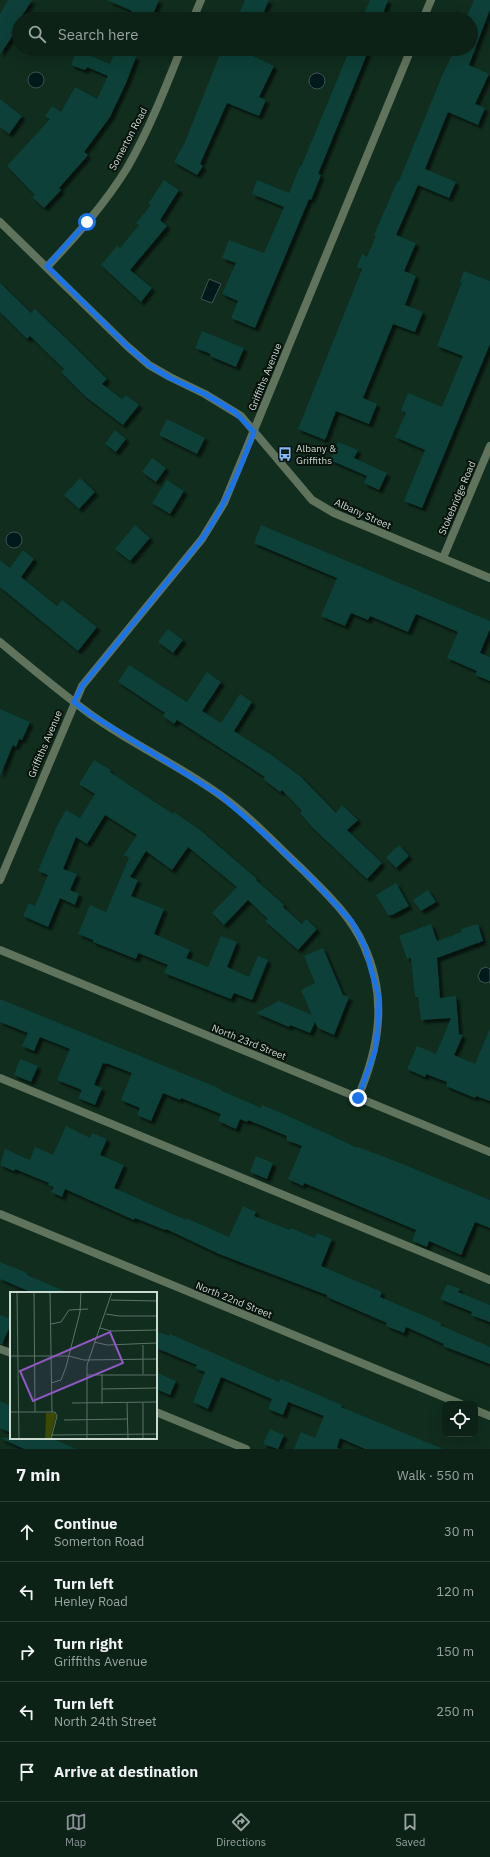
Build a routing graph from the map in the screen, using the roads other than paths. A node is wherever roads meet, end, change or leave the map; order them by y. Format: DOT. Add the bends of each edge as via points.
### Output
graph roads {
  1 [pos="201,0"];
  2 [pos="431,0"];
  3 [pos="196,12"];
  4 [pos="426,12"];
  5 [pos="178,56"];
  6 [pos="408,56"];
  7 [pos="0,222"];
  8 [pos="47,266"];
  9 [pos="254,432"];
  10 [pos="490,446"];
  11 [pos="443,558"];
  12 [pos="490,578"];
  13 [pos="0,642"];
  14 [pos="74,702"];
  15 [pos="0,880"];
  16 [pos="0,950"];
  17 [pos="0,1078"];
  18 [pos="358,1098"];
  19 [pos="490,1152"];
  20 [pos="0,1214"];
  21 [pos="490,1280"];
  22 [pos="0,1349"];
  23 [pos="10,1353"];
  24 [pos="454,1401"];
  25 [pos="478,1411"];
  26 [pos="157,1412"];
  27 [pos="490,1416"];
  28 [pos="246,1449"];
  1 -- 3 [label="street"];
  2 -- 4 [label="street"];
  5 -- 8 [label="street, Somerton Road" via="159,104 126,168 87,222"];
  6 -- 9 [label="street, Griffiths Avenue"];
  7 -- 8 [label="street, Albany Street"];
  8 -- 9 [label="street, Albany Street" via="149,365 235,412"];
  9 -- 11 [label="street, Albany Street" via="312,500 334,513"];
  9 -- 14 [label="street, Griffiths Avenue" via="214,522 82,686"];
  10 -- 11 [label="street, Stokebridge Road"];
  11 -- 12 [label="street, Albany Street"];
  13 -- 14 [label="street"];
  14 -- 15 [label="street, Griffiths Avenue"];
  14 -- 18 [label="street" via="220,795 313,880 352,922 365,947 379,997 375,1051"];
  16 -- 18 [label="street, North 23rd Street"];
  17 -- 21 [label="street"];
  18 -- 19 [label="street, North 23rd Street"];
  20 -- 24 [label="street, North 22nd Street"];
  22 -- 23 [label="street"];
  25 -- 27 [label="street"];
  26 -- 28 [label="street"];
}
